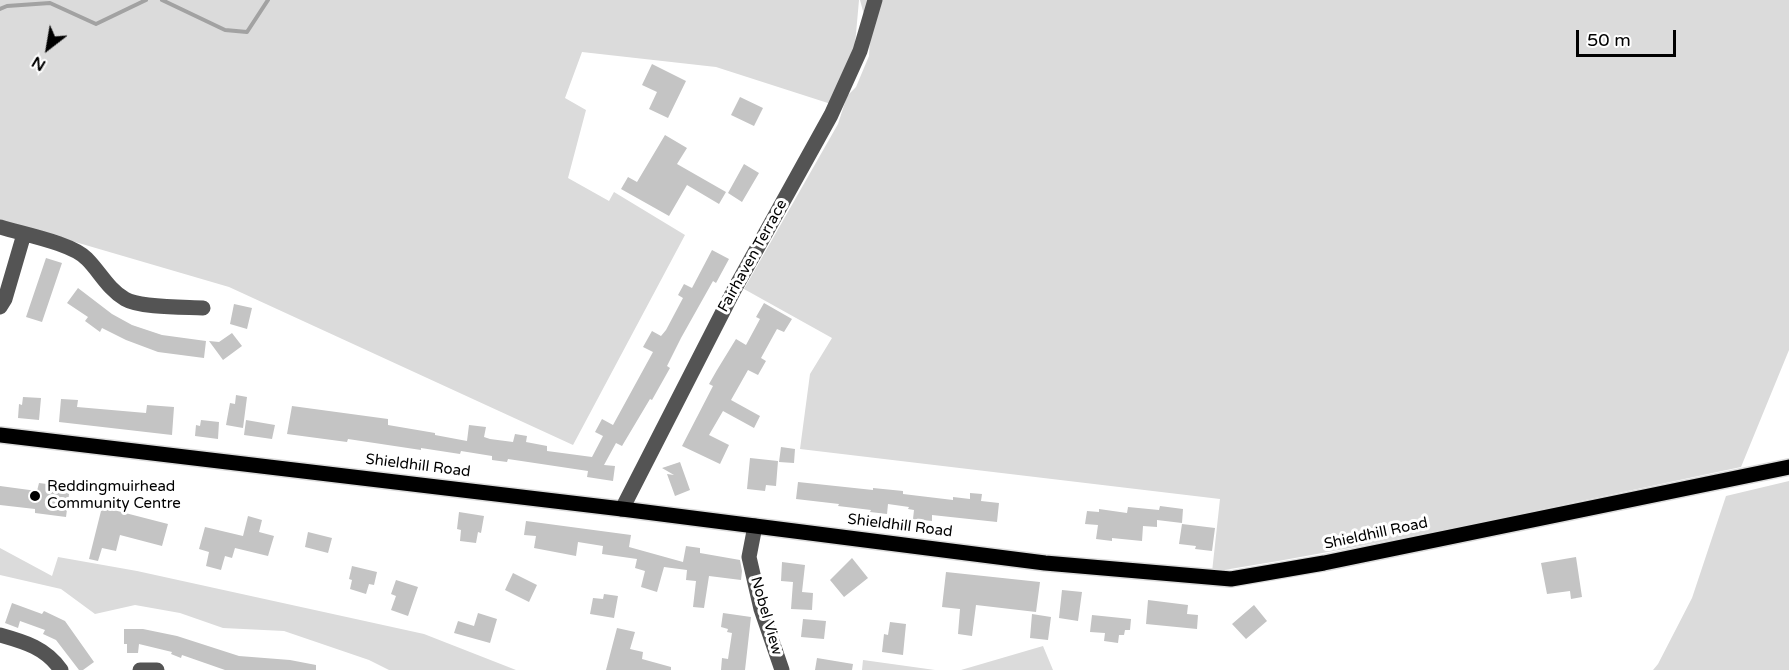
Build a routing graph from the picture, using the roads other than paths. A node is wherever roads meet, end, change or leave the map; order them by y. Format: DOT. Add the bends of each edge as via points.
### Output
graph roads {
  1 [pos="875,0"];
  2 [pos="0,227"];
  3 [pos="24,234"];
  4 [pos="0,307"];
  5 [pos="203,308"];
  6 [pos="0,435"];
  7 [pos="1789,467"];
  8 [pos="622,509"];
  9 [pos="755,526"];
  10 [pos="0,635"];
  11 [pos="61,670"];
  12 [pos="141,670"];
  13 [pos="157,670"];
  14 [pos="782,670"];
  1 -- 8 [label="street, Fairhaven Terrace" via="860,51 831,115 734,290"];
  2 -- 3 [label="street"];
  3 -- 4 [label="street"];
  3 -- 5 [label="street" via="60,244 86,257 126,300"];
  6 -- 8 [label="main road, Shieldhill Road"];
  7 -- 9 [label="main road, Shieldhill Road" via="1231,579 1045,563"];
  8 -- 9 [label="main road, Shieldhill Road"];
  9 -- 14 [label="street, Nobel View" via="750,557 761,609"];
  10 -- 11 [label="street" via="44,651"];
  12 -- 13 [label="street"];
}
